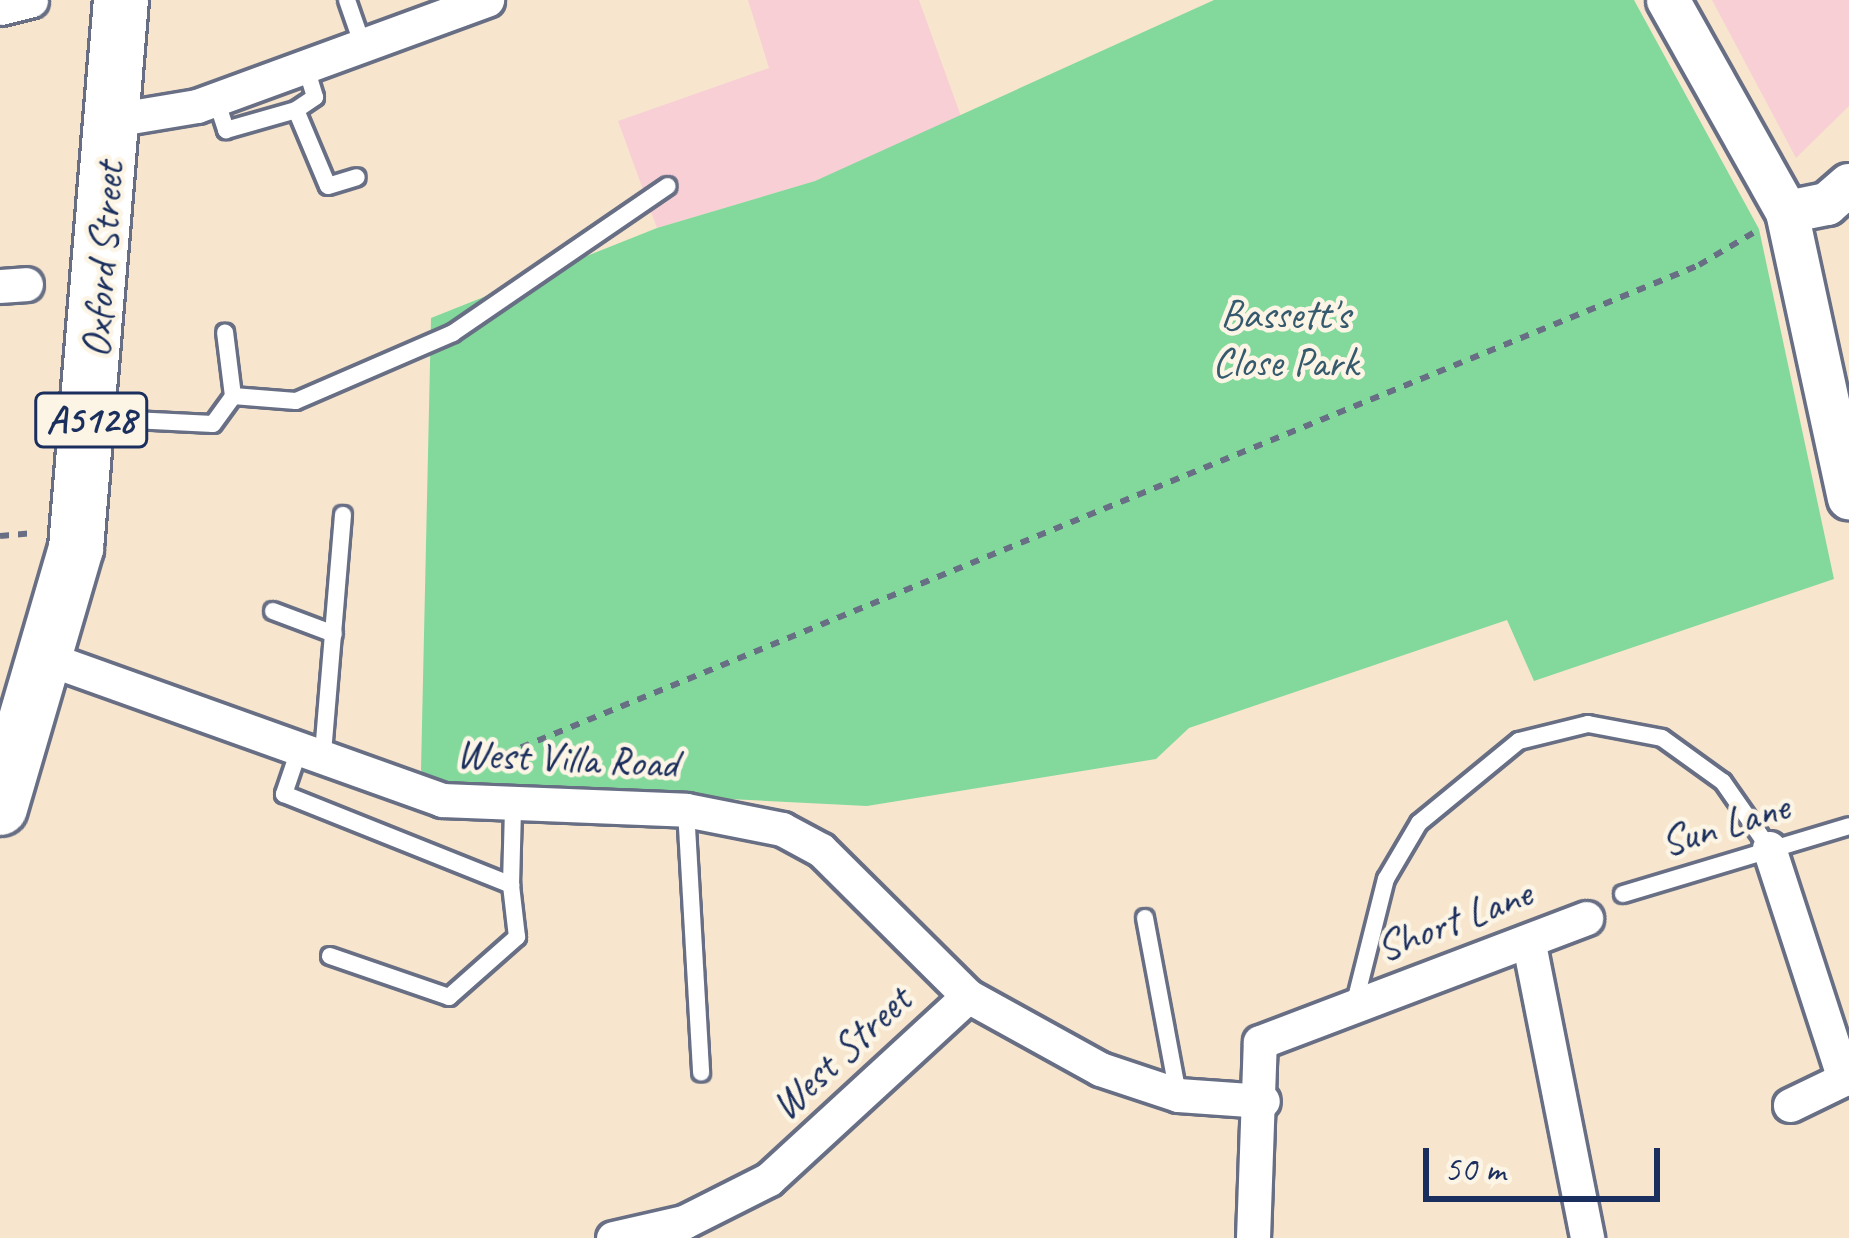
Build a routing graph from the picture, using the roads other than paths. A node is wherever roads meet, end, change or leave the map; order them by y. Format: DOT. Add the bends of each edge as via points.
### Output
graph roads {
  1 [pos="31,0"];
  2 [pos="122,0"];
  3 [pos="347,0"];
  4 [pos="487,0"];
  5 [pos="1668,0"];
  6 [pos="0,8"];
  7 [pos="363,46"];
  8 [pos="306,67"];
  9 [pos="216,99"];
  10 [pos="296,110"];
  11 [pos="113,120"];
  12 [pos="357,177"];
  13 [pos="1849,185"];
  14 [pos="668,186"];
  15 [pos="1786,212"];
  16 [pos="225,332"];
  17 [pos="232,396"];
  18 [pos="91,418"];
  19 [pos="1849,498"];
  20 [pos="343,515"];
  21 [pos="273,611"];
  22 [pos="334,634"];
  23 [pos="46,658"];
  24 [pos="312,749"];
  25 [pos="0,808"];
  26 [pos="513,808"];
  27 [pos="686,810"];
  28 [pos="1849,826"];
  29 [pos="1768,848"];
  30 [pos="511,885"];
  31 [pos="1623,894"];
  32 [pos="1145,918"];
  33 [pos="1586,918"];
  34 [pos="1529,944"];
  35 [pos="330,956"];
  36 [pos="968,996"];
  37 [pos="1354,1006"];
  38 [pos="701,1073"];
  39 [pos="1847,1079"];
  40 [pos="1178,1095"];
  41 [pos="1264,1101"];
  42 [pos="1790,1105"];
  43 [pos="613,1238"];
  44 [pos="1253,1238"];
  45 [pos="1587,1238"];
  1 -- 6 [label="street"];
  2 -- 11 [label="main road, Oxford Street / A5128"];
  3 -- 7 [label="lane"];
  4 -- 7 [label="street"];
  5 -- 15 [label="street"];
  7 -- 8 [label="street"];
  8 -- 9 [label="street"];
  8 -- 10 [label="lane" via="315,97"];
  9 -- 10 [label="lane" via="226,130"];
  9 -- 11 [label="street"];
  10 -- 12 [label="lane" via="328,186"];
  11 -- 18 [label="main road, Oxford Street / A5128"];
  13 -- 15 [label="street" via="1827,204"];
  14 -- 17 [label="lane" via="453,333 296,400"];
  15 -- 19 [label="street"];
  16 -- 17 [label="lane"];
  17 -- 18 [label="lane" via="228,413 194,428"];
  18 -- 23 [label="main road, Oxford Street / A5128" via="76,548"];
  20 -- 22 [label="lane"];
  21 -- 22 [label="lane"];
  22 -- 24 [label="lane"];
  23 -- 24 [label="street, West Villa Road"];
  23 -- 25 [label="main road, Oxford Street / A5128"];
  24 -- 26 [label="street, West Villa Road" via="442,800"];
  24 -- 30 [label="lane" via="284,794"];
  26 -- 27 [label="street, West Villa Road"];
  26 -- 30 [label="lane"];
  27 -- 36 [label="street, West Villa Road" via="821,850"];
  27 -- 38 [label="lane"];
  28 -- 29 [label="lane, Sun Lane"];
  29 -- 31 [label="lane, Sun Lane"];
  29 -- 37 [label="lane" via="1723,782 1662,738 1588,724 1519,741 1419,823 1385,879"];
  29 -- 39 [label="street"];
  30 -- 35 [label="lane" via="517,937 449,997"];
  32 -- 40 [label="lane"];
  33 -- 34 [label="street, Short Lane"];
  34 -- 37 [label="street, Short Lane"];
  34 -- 45 [label="street"];
  36 -- 40 [label="street, West Street" via="1100,1069"];
  36 -- 43 [label="street, West Street" via="769,1179 684,1222"];
  37 -- 41 [label="street, Short Lane" via="1260,1042"];
  39 -- 42 [label="street"];
  40 -- 41 [label="street, West Street"];
  41 -- 44 [label="street"];
}
